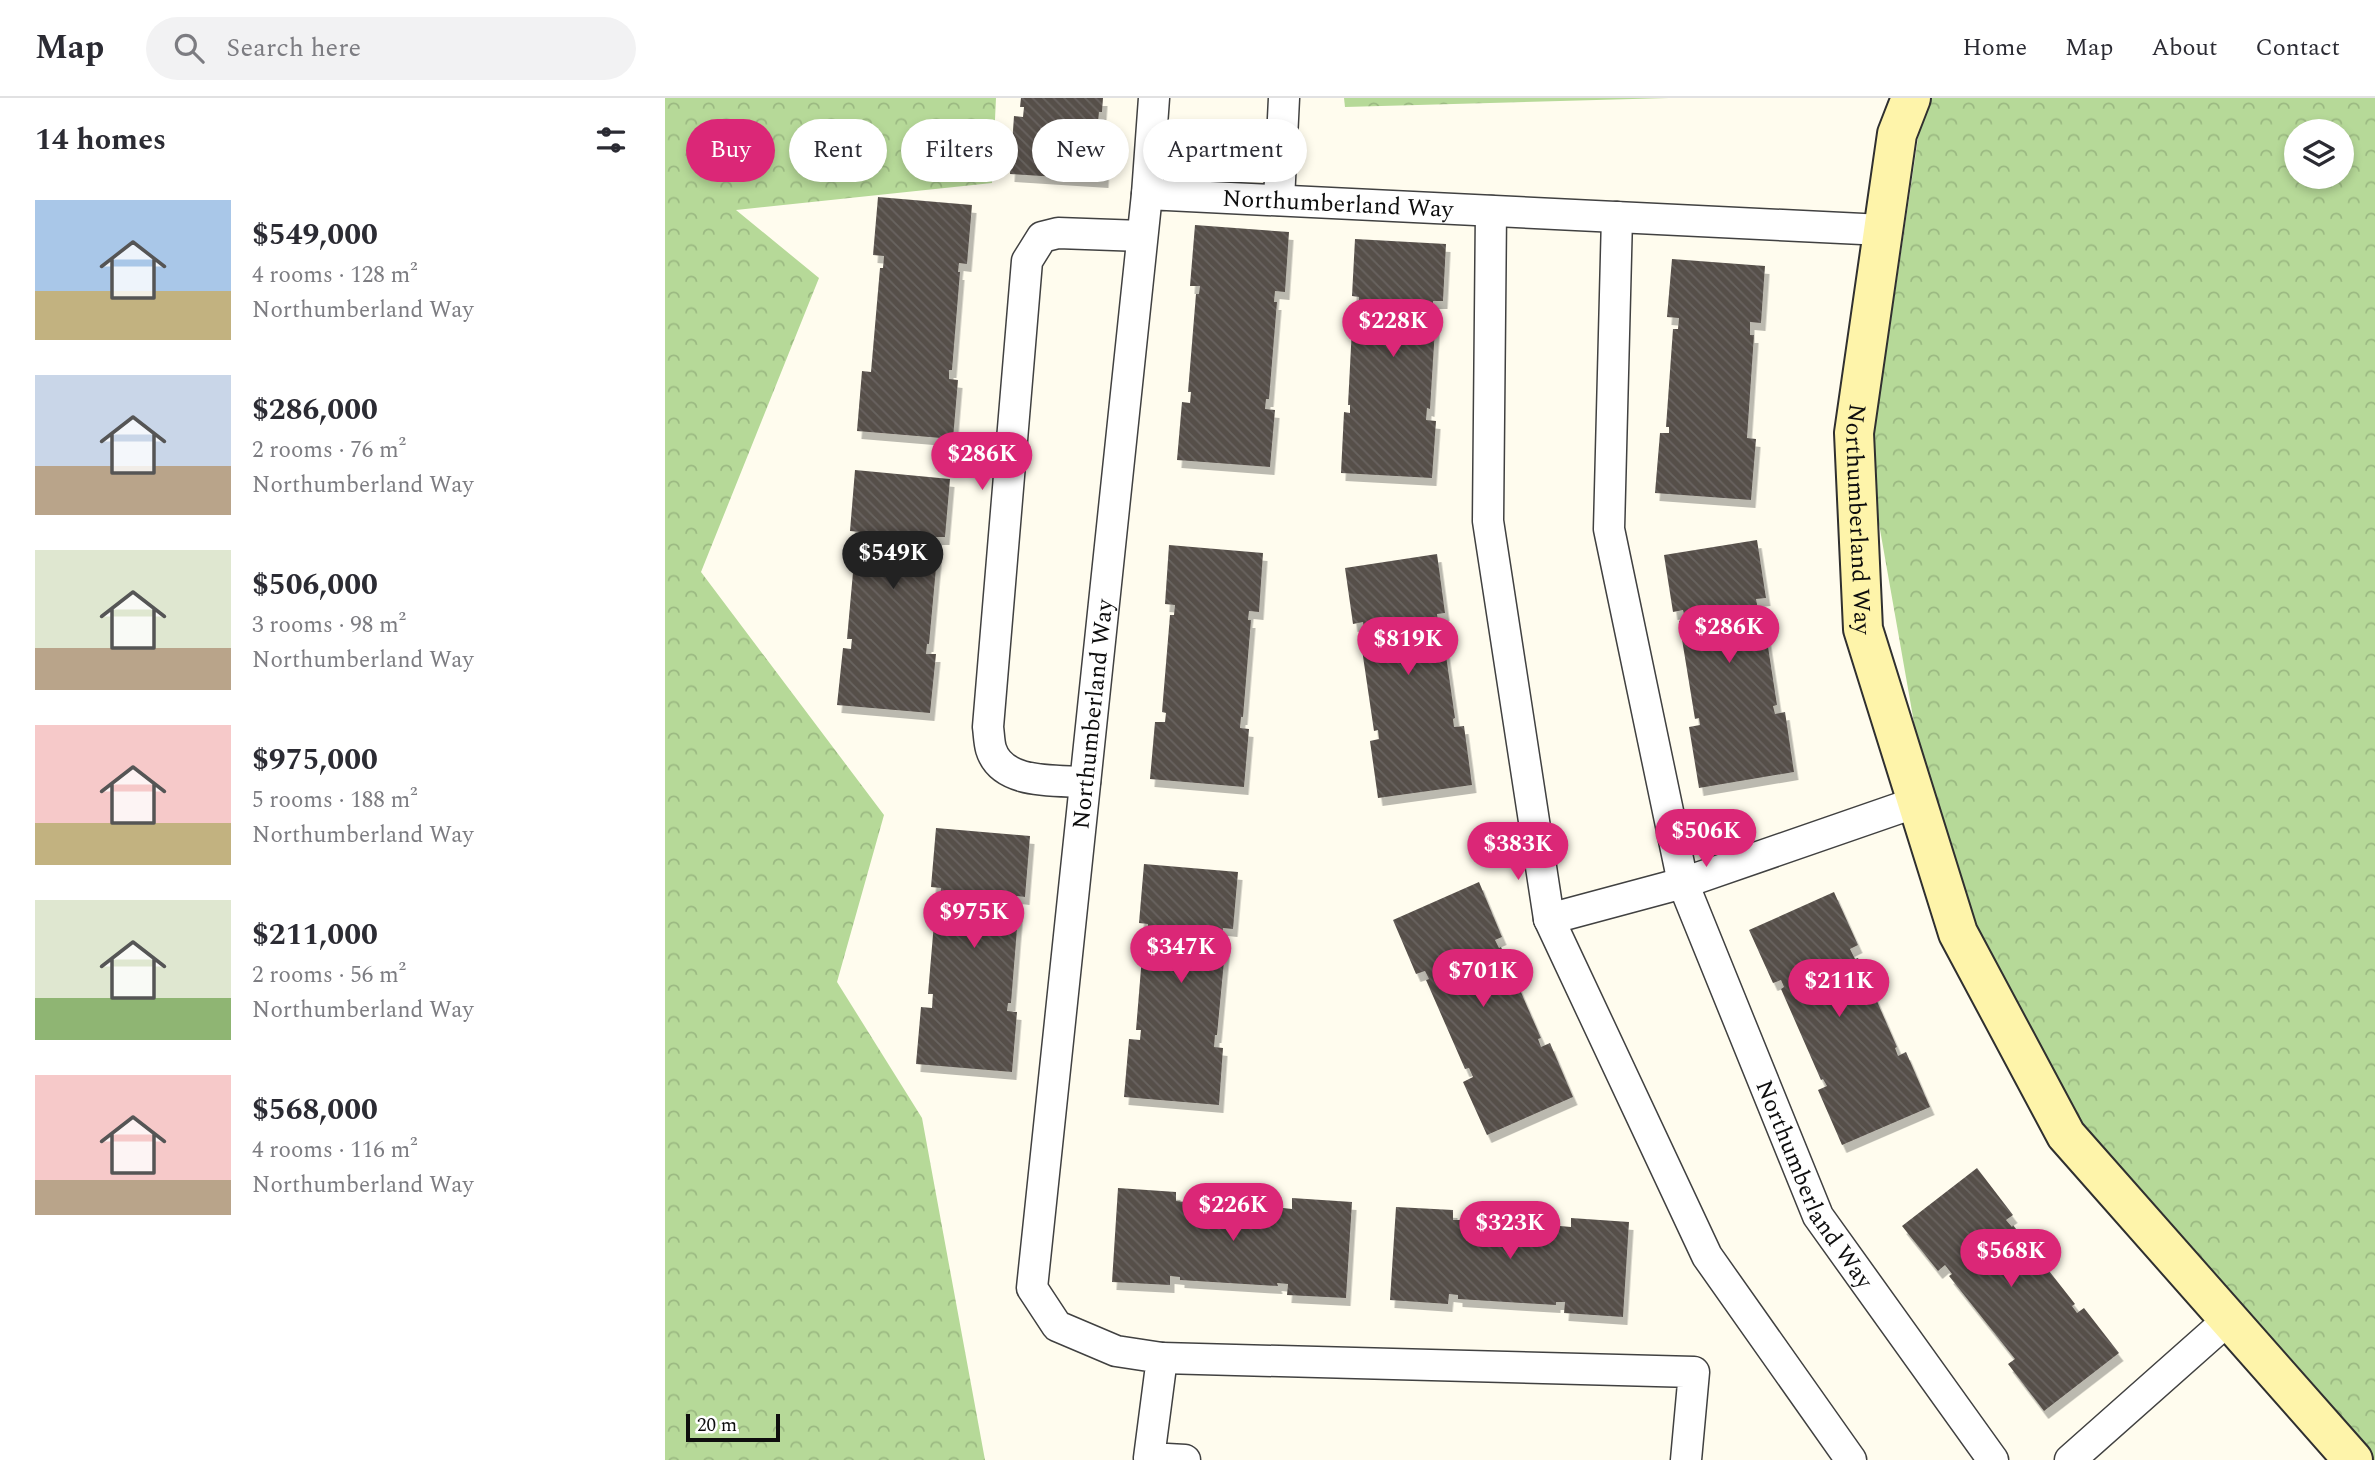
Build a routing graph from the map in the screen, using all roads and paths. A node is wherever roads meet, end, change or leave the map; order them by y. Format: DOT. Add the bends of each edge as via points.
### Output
graph roads {
  1 [pos="1154,98"];
  2 [pos="1284,98"];
  3 [pos="1911,98"];
  4 [pos="1147,194"];
  5 [pos="1279,200"];
  6 [pos="1491,211"];
  7 [pos="1617,217"];
  8 [pos="1883,230"];
  9 [pos="1142,236"];
  10 [pos="1085,782"];
  11 [pos="1917,802"];
  12 [pos="1683,883"];
  13 [pos="1549,919"];
  14 [pos="2229,1319"];
  15 [pos="1162,1358"];
  16 [pos="1185,1460"];
  17 [pos="1686,1460"];
  18 [pos="1851,1460"];
  19 [pos="1993,1460"];
  20 [pos="2070,1460"];
  21 [pos="2353,1460"];
  1 -- 4 [label="street"];
  2 -- 5 [label="street"];
  3 -- 8 [label="street, Northumberland Way" via="1897,134"];
  4 -- 5 [label="street, Northumberland Way"];
  4 -- 9 [label="street, Northumberland Way"];
  5 -- 6 [label="street, Northumberland Way"];
  6 -- 7 [label="street, Northumberland Way"];
  6 -- 13 [label="street" via="1488,521"];
  7 -- 8 [label="street, Northumberland Way"];
  7 -- 12 [label="street, Northumberland Way" via="1609,529"];
  8 -- 11 [label="street, Northumberland Way" via="1854,433 1863,629"];
  9 -- 10 [label="street, Northumberland Way"];
  9 -- 10 [label="street" via="1058,233 1042,237 1027,261 988,727 991,751 1006,770 1024,778"];
  10 -- 15 [label="street, Northumberland Way" via="1032,1288 1057,1326 1116,1351"];
  11 -- 12 [label="street"];
  11 -- 14 [label="street, Northumberland Way" via="1958,933 2066,1135"];
  12 -- 13 [label="street"];
  12 -- 19 [label="street, Northumberland Way" via="1818,1216"];
  13 -- 18 [label="street" via="1707,1256"];
  14 -- 20 [label="street"];
  14 -- 21 [label="street, Northumberland Way"];
  15 -- 16 [label="street" via="1149,1458"];
  15 -- 17 [label="street, Northumberland Way" via="1694,1371"];
}
